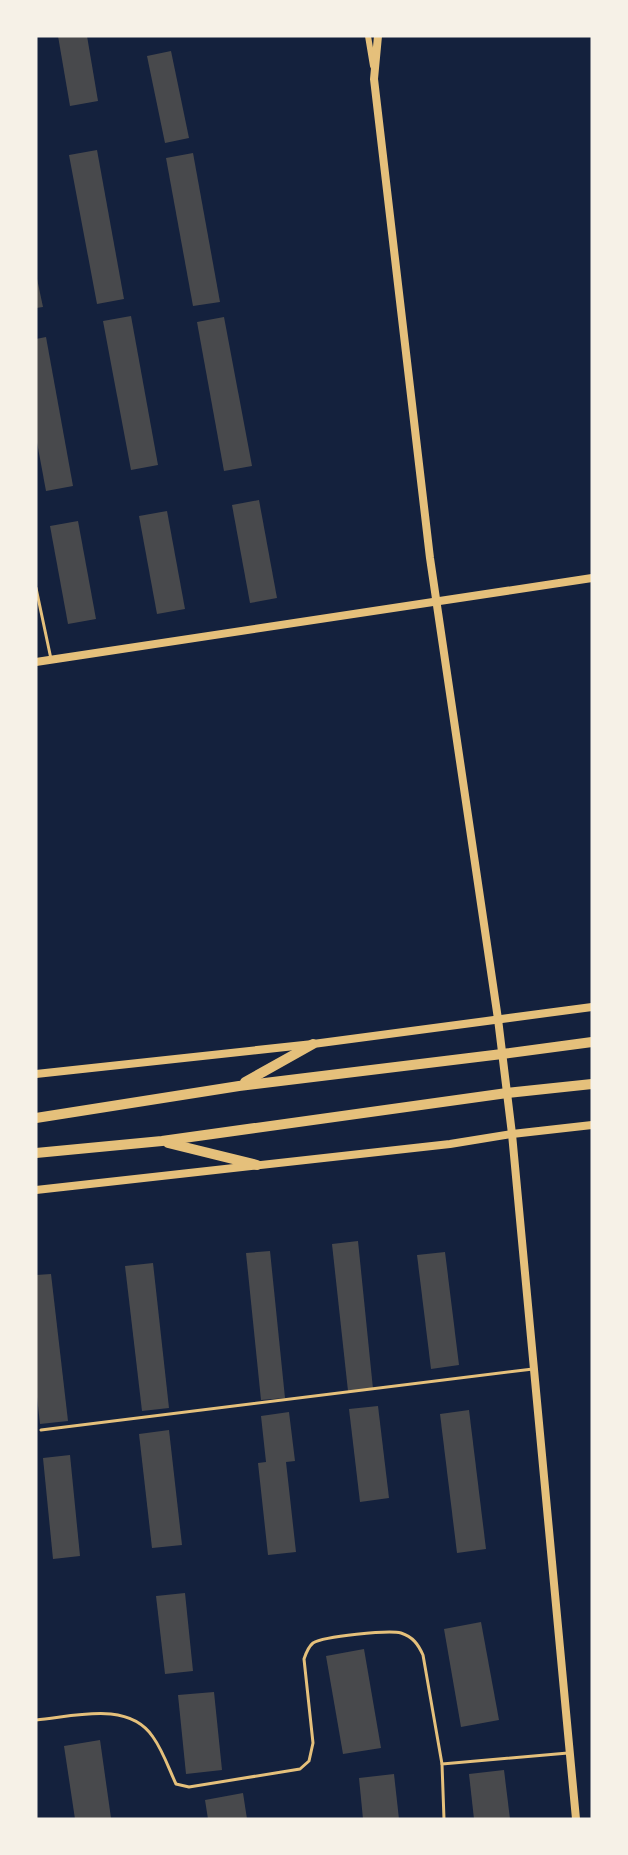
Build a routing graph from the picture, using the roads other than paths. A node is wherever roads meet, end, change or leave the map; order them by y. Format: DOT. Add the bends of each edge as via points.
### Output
graph roads {
  1 [pos="369,36"];
  2 [pos="378,36"];
  3 [pos="374,79"];
  4 [pos="592,578"];
  5 [pos="36,588"];
  6 [pos="436,603"];
  7 [pos="51,660"];
  8 [pos="36,662"];
  9 [pos="592,1007"];
  10 [pos="498,1019"];
  11 [pos="592,1042"];
  12 [pos="313,1044"];
  13 [pos="502,1054"];
  14 [pos="36,1074"];
  15 [pos="592,1084"];
  16 [pos="239,1086"];
  17 [pos="507,1093"];
  18 [pos="36,1118"];
  19 [pos="592,1125"];
  20 [pos="512,1134"];
  21 [pos="162,1141"];
  22 [pos="36,1153"];
  23 [pos="257,1165"];
  24 [pos="36,1190"];
  25 [pos="534,1369"];
  26 [pos="41,1430"];
  27 [pos="36,1720"];
  28 [pos="570,1753"];
  29 [pos="442,1764"];
  30 [pos="444,1819"];
  31 [pos="576,1819"];
  1 -- 3 [label="street"];
  2 -- 3 [label="street"];
  3 -- 6 [label="street"];
  4 -- 6 [label="street"];
  5 -- 7 [label="lane"];
  6 -- 7 [label="street"];
  6 -- 10 [label="street"];
  7 -- 8 [label="street"];
  9 -- 10 [label="street"];
  10 -- 12 [label="street"];
  10 -- 13 [label="street"];
  11 -- 13 [label="main road"];
  12 -- 14 [label="street"];
  12 -- 16 [label="main road"];
  13 -- 16 [label="main road"];
  13 -- 17 [label="street"];
  15 -- 17 [label="main road"];
  16 -- 18 [label="main road"];
  17 -- 20 [label="street"];
  17 -- 21 [label="main road"];
  19 -- 20 [label="street"];
  20 -- 23 [label="street"];
  20 -- 25 [label="street"];
  21 -- 22 [label="main road"];
  21 -- 23 [label="main road"];
  23 -- 24 [label="street"];
  25 -- 26 [label="lane"];
  25 -- 28 [label="street"];
  27 -- 29 [label="lane" via="113,1713 133,1719 153,1736 176,1784 189,1787 300,1769 309,1761 313,1743 304,1659 307,1651 314,1642 333,1637 399,1633 417,1642 423,1655"];
  28 -- 29 [label="lane"];
  28 -- 31 [label="street"];
  29 -- 30 [label="lane"];
}
